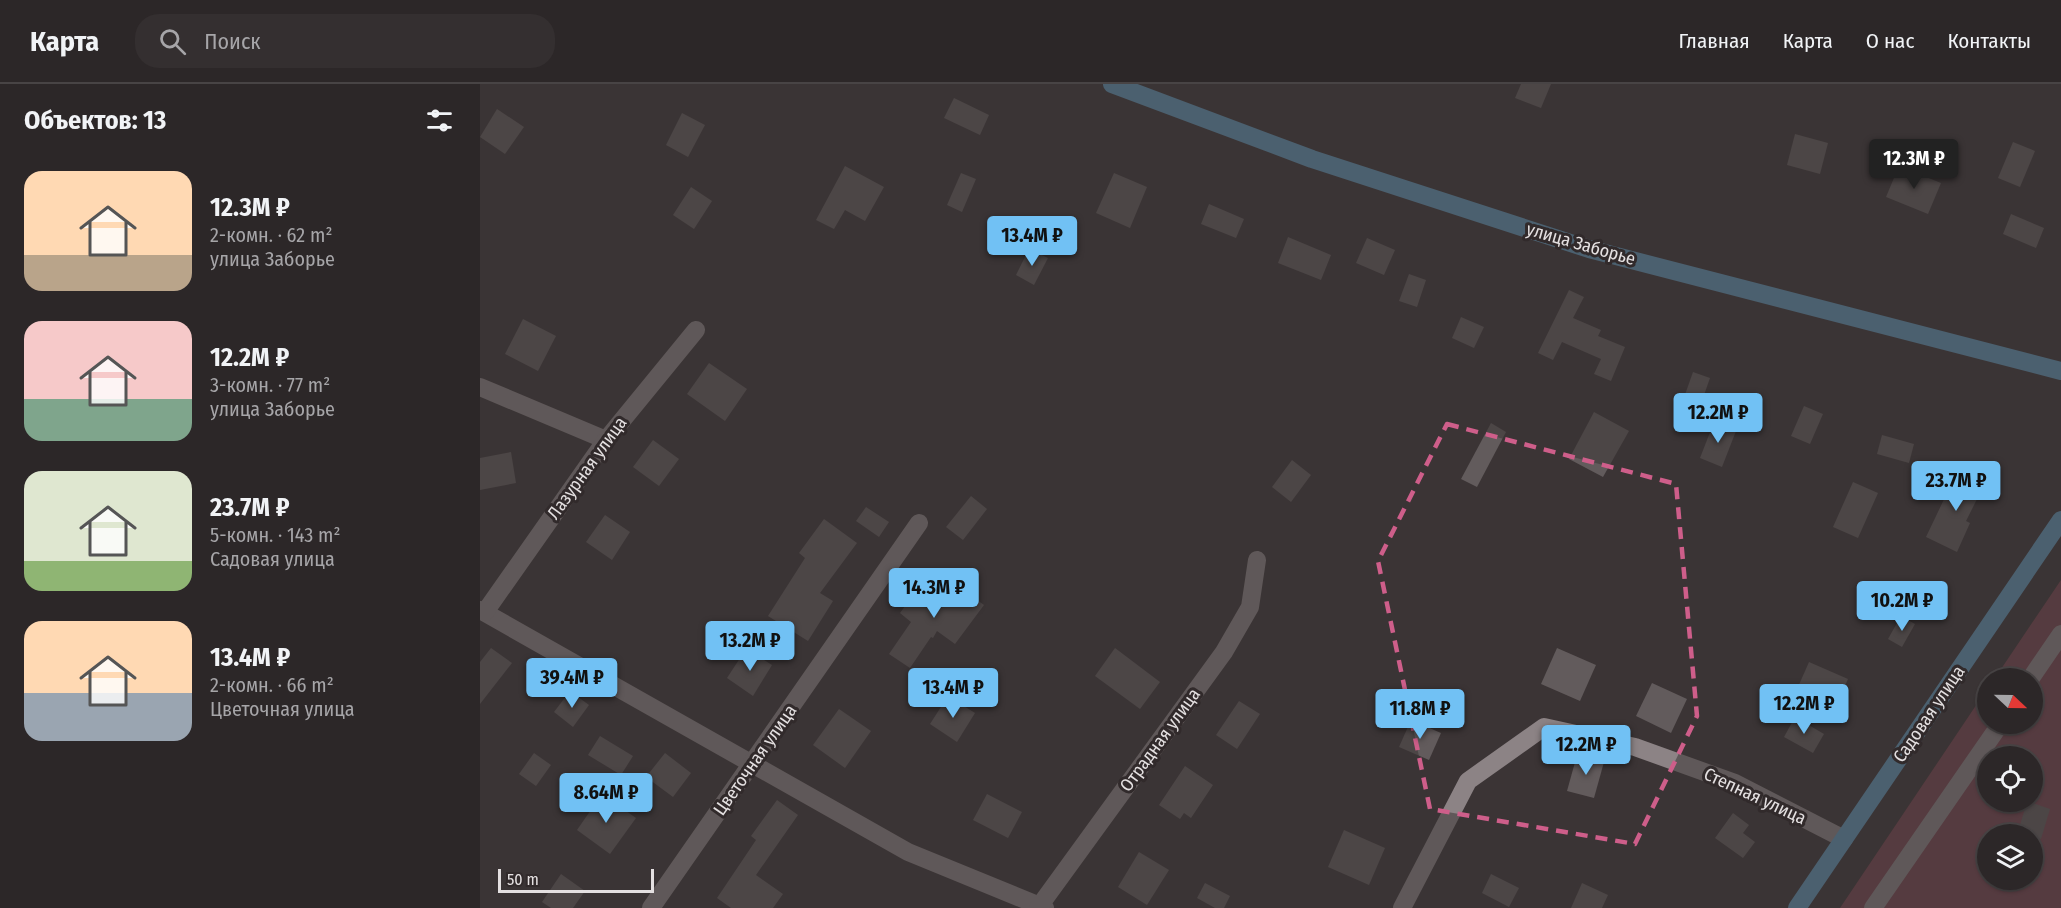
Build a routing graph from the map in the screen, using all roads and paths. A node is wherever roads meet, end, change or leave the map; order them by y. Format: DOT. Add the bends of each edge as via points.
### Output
graph roads {
  1 [pos="1112,84"];
  2 [pos="696,330"];
  3 [pos="2061,371"];
  4 [pos="480,387"];
  5 [pos="606,440"];
  6 [pos="2061,520"];
  7 [pos="919,523"];
  8 [pos="1257,560"];
  9 [pos="483,611"];
  10 [pos="2061,634"];
  11 [pos="2038,668"];
  12 [pos="1993,734"];
  13 [pos="753,763"];
  14 [pos="1844,839"];
  15 [pos="1041,907"];
  16 [pos="651,908"];
  17 [pos="1402,908"];
  18 [pos="1797,908"];
  19 [pos="1873,908"];
  1 -- 3 [label="main road, улица Заборье" via="1312,159 1589,249"];
  2 -- 5 [label="street, Лазурная улица"];
  4 -- 5 [label="street"];
  5 -- 9 [label="street, Лазурная улица"];
  6 -- 14 [label="main road, Садовая улица"];
  7 -- 13 [label="street, Цветочная улица"];
  8 -- 15 [label="street, Отрадная улица" via="1250,607 1224,652"];
  9 -- 13 [label="street"];
  10 -- 11 [label="street"];
  12 -- 19 [label="street"];
  13 -- 15 [label="street" via="908,852"];
  13 -- 16 [label="street, Цветочная улица"];
  14 -- 17 [label="street, Степная улица" via="1736,783 1635,747 1544,727 1468,781"];
  14 -- 18 [label="main road, Садовая улица"];
}
